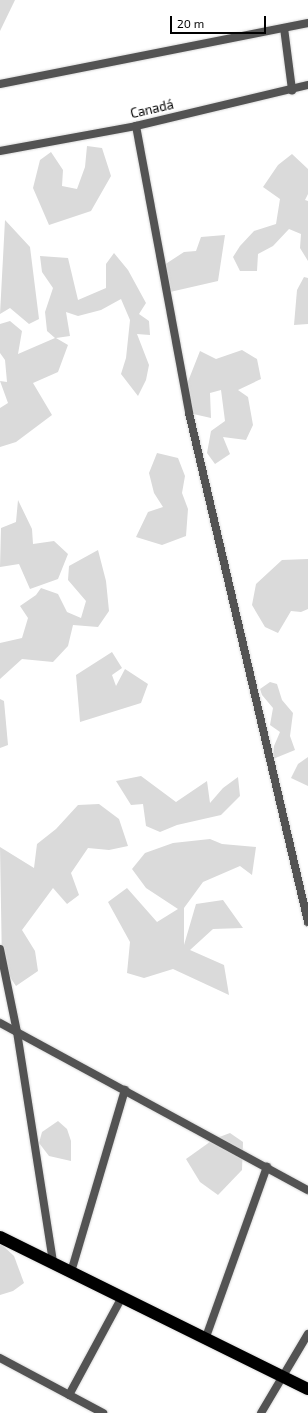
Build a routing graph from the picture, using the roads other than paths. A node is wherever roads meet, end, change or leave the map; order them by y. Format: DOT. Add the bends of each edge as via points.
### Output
graph roads {
  1 [pos="308,23"];
  2 [pos="284,28"];
  3 [pos="0,84"];
  4 [pos="308,85"];
  5 [pos="292,90"];
  6 [pos="136,126"];
  7 [pos="0,150"];
  8 [pos="308,922"];
  9 [pos="0,949"];
  10 [pos="0,1023"];
  11 [pos="17,1032"];
  12 [pos="125,1090"];
  13 [pos="266,1167"];
  14 [pos="308,1190"];
  15 [pos="0,1237"];
  16 [pos="53,1263"];
  17 [pos="71,1272"];
  18 [pos="122,1297"];
  19 [pos="308,1334"];
  20 [pos="206,1337"];
  21 [pos="0,1358"];
  22 [pos="284,1376"];
  23 [pos="308,1389"];
  24 [pos="69,1395"];
  25 [pos="103,1413"];
  26 [pos="261,1413"];
  1 -- 2 [label="street"];
  2 -- 3 [label="street"];
  2 -- 5 [label="street"];
  4 -- 5 [label="street, Canadá"];
  5 -- 6 [label="street, Canadá"];
  6 -- 7 [label="street, Canadá"];
  6 -- 8 [label="street" via="190,413"];
  9 -- 11 [label="street"];
  10 -- 11 [label="street"];
  11 -- 12 [label="street"];
  11 -- 16 [label="street"];
  12 -- 13 [label="street"];
  12 -- 17 [label="street"];
  13 -- 14 [label="street"];
  13 -- 20 [label="street"];
  15 -- 16 [label="highway"];
  16 -- 17 [label="highway"];
  17 -- 18 [label="highway"];
  18 -- 20 [label="highway"];
  18 -- 24 [label="street"];
  19 -- 22 [label="street"];
  20 -- 22 [label="highway"];
  21 -- 24 [label="street"];
  22 -- 23 [label="highway"];
  22 -- 26 [label="street"];
  24 -- 25 [label="street"];
}
